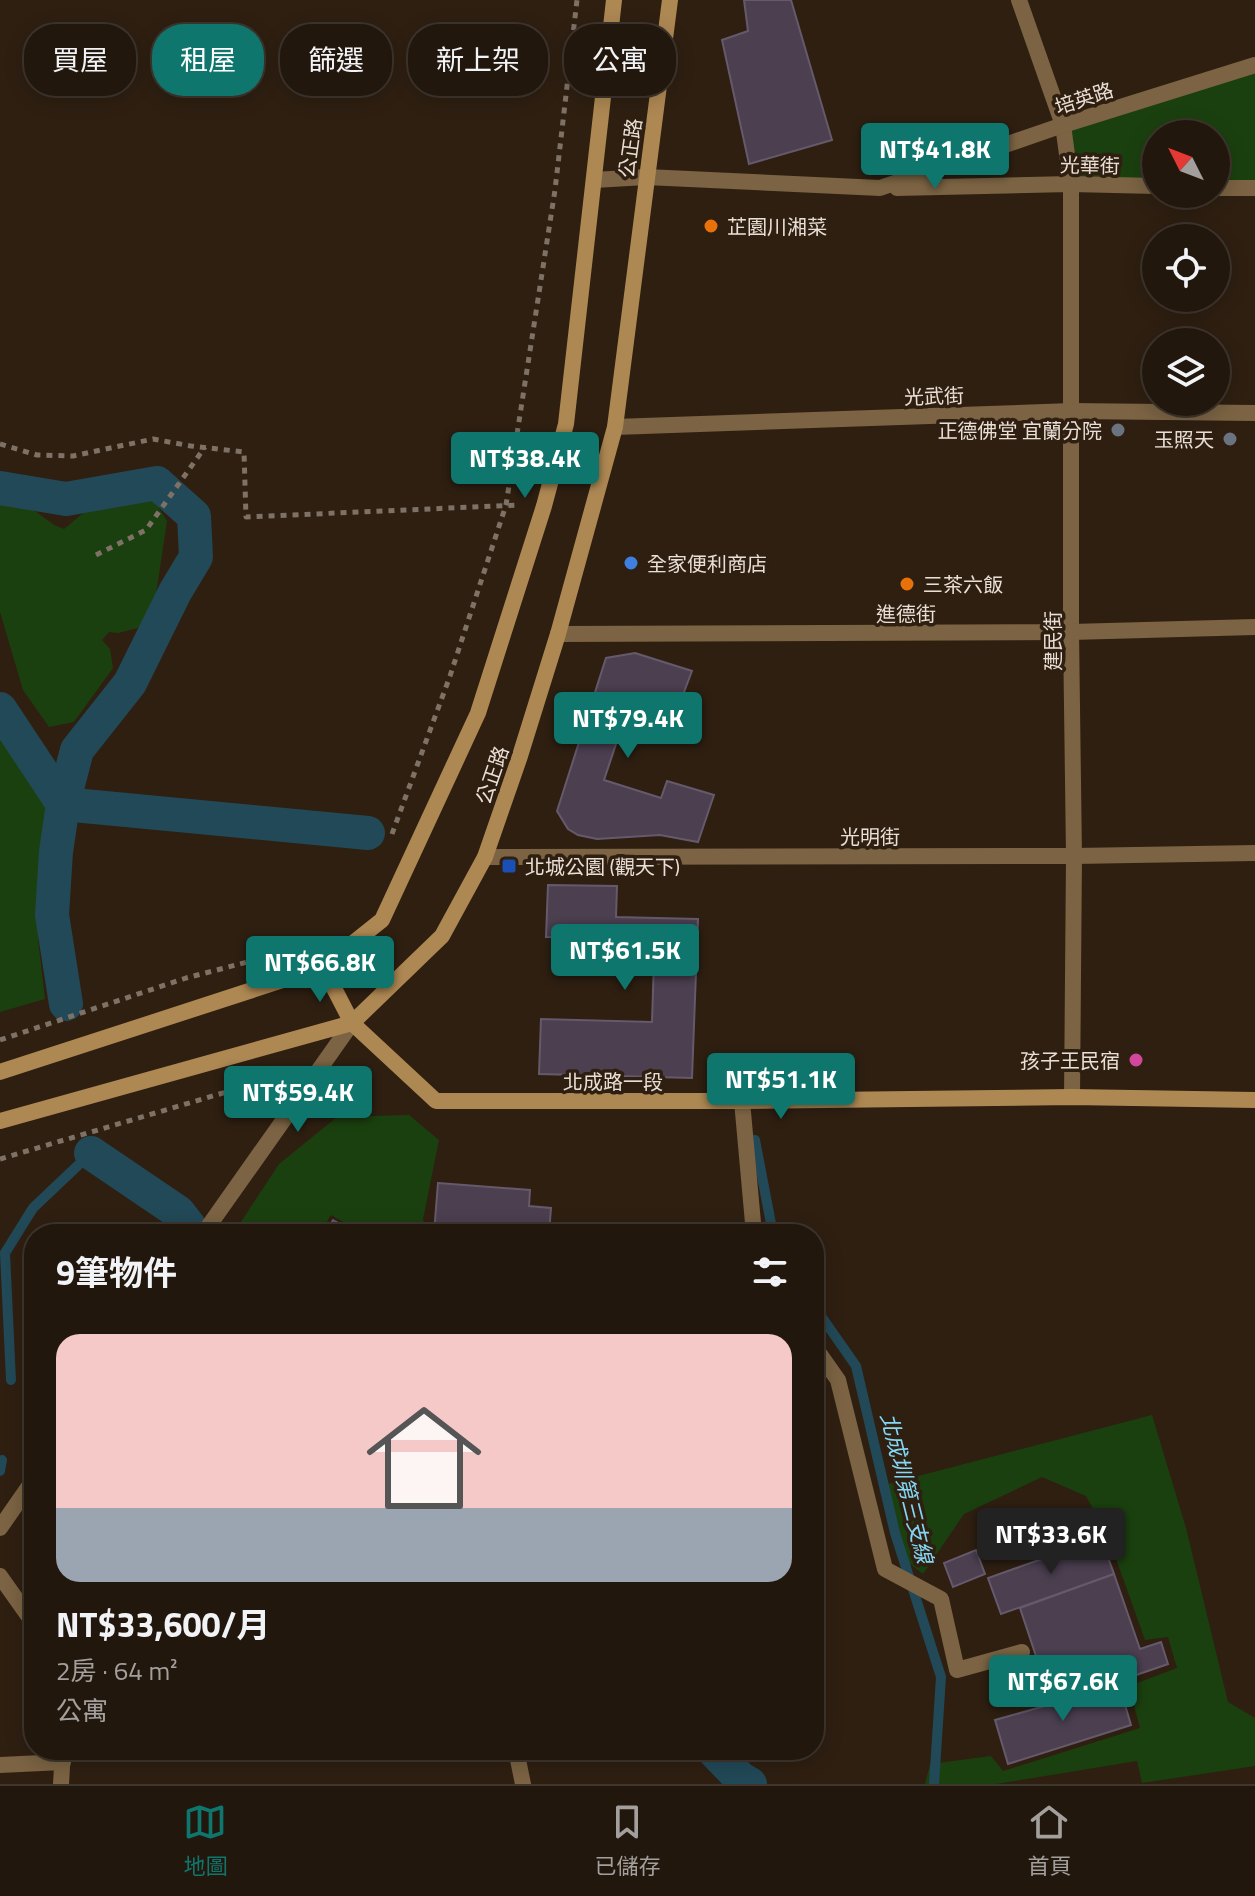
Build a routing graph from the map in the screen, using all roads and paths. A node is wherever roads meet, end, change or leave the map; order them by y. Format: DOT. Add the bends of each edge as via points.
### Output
graph roads {
  1 [pos="577,0"];
  2 [pos="614,0"];
  3 [pos="670,0"];
  4 [pos="1019,0"];
  5 [pos="1255,65"];
  6 [pos="1063,125"];
  7 [pos="646,177"];
  8 [pos="594,180"];
  9 [pos="1071,184"];
  10 [pos="1142,186"];
  11 [pos="880,188"];
  12 [pos="1230,188"];
  13 [pos="1255,188"];
  14 [pos="1072,411"];
  15 [pos="1255,413"];
  16 [pos="615,427"];
  17 [pos="0,444"];
  18 [pos="205,447"];
  19 [pos="506,505"];
  20 [pos="544,506"];
  21 [pos="96,555"];
  22 [pos="1255,627"];
  23 [pos="1071,632"];
  24 [pos="558,634"];
  25 [pos="391,837"];
  26 [pos="1255,853"];
  27 [pos="1074,856"];
  28 [pos="485,857"];
  29 [pos="273,956"];
  30 [pos="323,967"];
  31 [pos="352,1023"];
  32 [pos="0,1040"];
  33 [pos="325,1063"];
  34 [pos="0,1072"];
  35 [pos="1072,1097"];
  36 [pos="1255,1100"];
  37 [pos="0,1101"];
  38 [pos="742,1101"];
  39 [pos="2,1120"];
  40 [pos="0,1159"];
  41 [pos="210,1224"];
  42 [pos="753,1224"];
  43 [pos="824,1360"];
  44 [pos="24,1493"];
  45 [pos="0,1528"];
  46 [pos="0,1576"];
  47 [pos="24,1610"];
  48 [pos="1022,1652"];
  49 [pos="35,1760"];
  50 [pos="63,1760"];
  51 [pos="518,1760"];
  52 [pos="0,1765"];
  53 [pos="61,1784"];
  54 [pos="523,1784"];
  1 -- 19 [label="path" via="555,190"];
  2 -- 8 [label="street, 公正路"];
  3 -- 7 [label="street, 公正路"];
  4 -- 6 [label="street, 建民街"];
  5 -- 6 [label="street, 培英路"];
  6 -- 9 [label="street, 建民街"];
  6 -- 11 [label="street, 培英路"];
  7 -- 8 [label="street, 培英路"];
  7 -- 11 [label="street, 培英路"];
  7 -- 16 [label="street, 公正路"];
  8 -- 20 [label="street, 公正路" via="566,424"];
  9 -- 10 [label="street, 光華街"];
  9 -- 11 [label="street, 光華街"];
  9 -- 14 [label="street, 建民街"];
  12 -- 13 [label="street"];
  14 -- 15 [label="street, 光武街"];
  14 -- 16 [label="street, 光武街"];
  14 -- 23 [label="street, 建民街"];
  16 -- 24 [label="street, 公正路"];
  17 -- 18 [label="path" via="37,455 73,456 153,439"];
  18 -- 19 [label="path" via="244,452 246,517"];
  18 -- 21 [label="path" via="146,530"];
  19 -- 20 [label="path"];
  19 -- 25 [label="path"];
  20 -- 30 [label="street, 公正路" via="478,713 406,871 382,920"];
  22 -- 23 [label="street, 進德街"];
  23 -- 24 [label="street, 進德街"];
  23 -- 27 [label="street, 建民街"];
  24 -- 28 [label="street, 公正路"];
  26 -- 27 [label="street, 光明街"];
  27 -- 28 [label="street, 光明街"];
  27 -- 35 [label="street, 建民街"];
  28 -- 31 [label="street, 公正路" via="442,936"];
  29 -- 32 [label="path" via="186,978"];
  30 -- 31 [label="street, 北成路一段"];
  30 -- 34 [label="street, 公正路"];
  31 -- 33 [label="street"];
  31 -- 38 [label="street, 北成路一段" via="436,1101"];
  31 -- 39 [label="street, 公正路"];
  33 -- 40 [label="path"];
  33 -- 41 [label="street"];
  35 -- 36 [label="street, 北成路一段"];
  35 -- 38 [label="street, 北成路一段"];
  37 -- 39 [label="street, 公正路"];
  38 -- 42 [label="street"];
  43 -- 48 [label="street" via="838,1380 885,1569 941,1599 957,1670"];
  44 -- 45 [label="street"];
  46 -- 47 [label="street"];
  49 -- 52 [label="street"];
  50 -- 53 [label="street"];
  51 -- 54 [label="street"];
}
